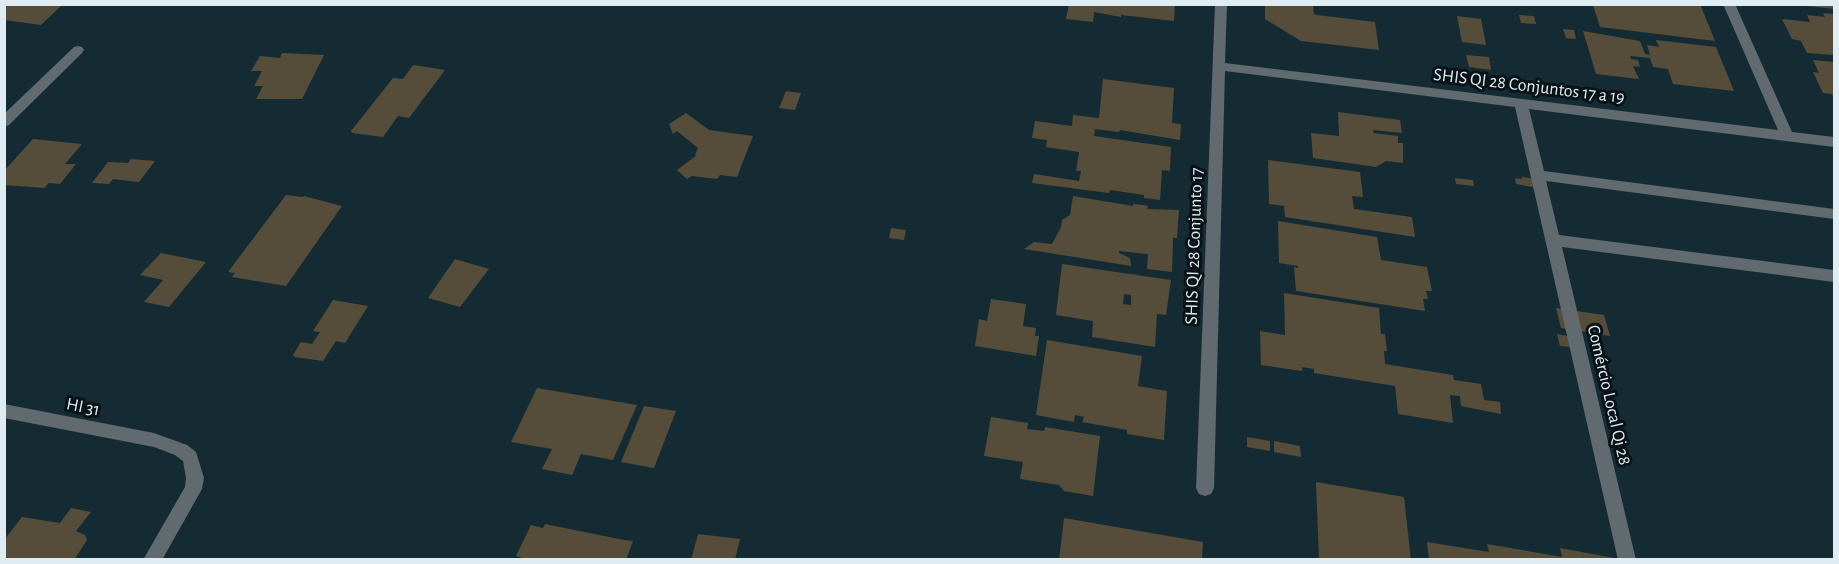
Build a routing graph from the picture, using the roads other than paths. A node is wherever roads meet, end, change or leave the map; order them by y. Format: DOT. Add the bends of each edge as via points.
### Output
graph roads {
  1 [pos="1221,4"];
  2 [pos="1729,4"];
  3 [pos="78,50"];
  4 [pos="1220,66"];
  5 [pos="1521,103"];
  6 [pos="4,122"];
  7 [pos="1787,136"];
  8 [pos="1834,142"];
  9 [pos="1537,175"];
  10 [pos="1834,214"];
  11 [pos="1552,240"];
  12 [pos="1834,276"];
  13 [pos="4,411"];
  14 [pos="1205,488"];
  15 [pos="152,560"];
  16 [pos="1627,560"];
  1 -- 4 [label="street, SHIS QI 28 Conjunto 17"];
  2 -- 7 [label="street"];
  3 -- 6 [label="street"];
  4 -- 5 [label="street, SHIS QI 28 Conjuntos 17 a 19"];
  4 -- 14 [label="street, SHIS QI 28 Conjunto 17"];
  5 -- 7 [label="street, SHIS QI 28 Conjuntos 17 a 19"];
  5 -- 9 [label="street, Comércio Local Qi 28"];
  7 -- 8 [label="street, SHIS QI 28 Conjuntos 17 a 19"];
  9 -- 10 [label="street"];
  9 -- 11 [label="street, Comércio Local Qi 28"];
  11 -- 12 [label="street"];
  11 -- 16 [label="street, Comércio Local Qi 28"];
  13 -- 15 [label="street, HI 31" via="154,440 190,457 195,478 188,502"];
}
